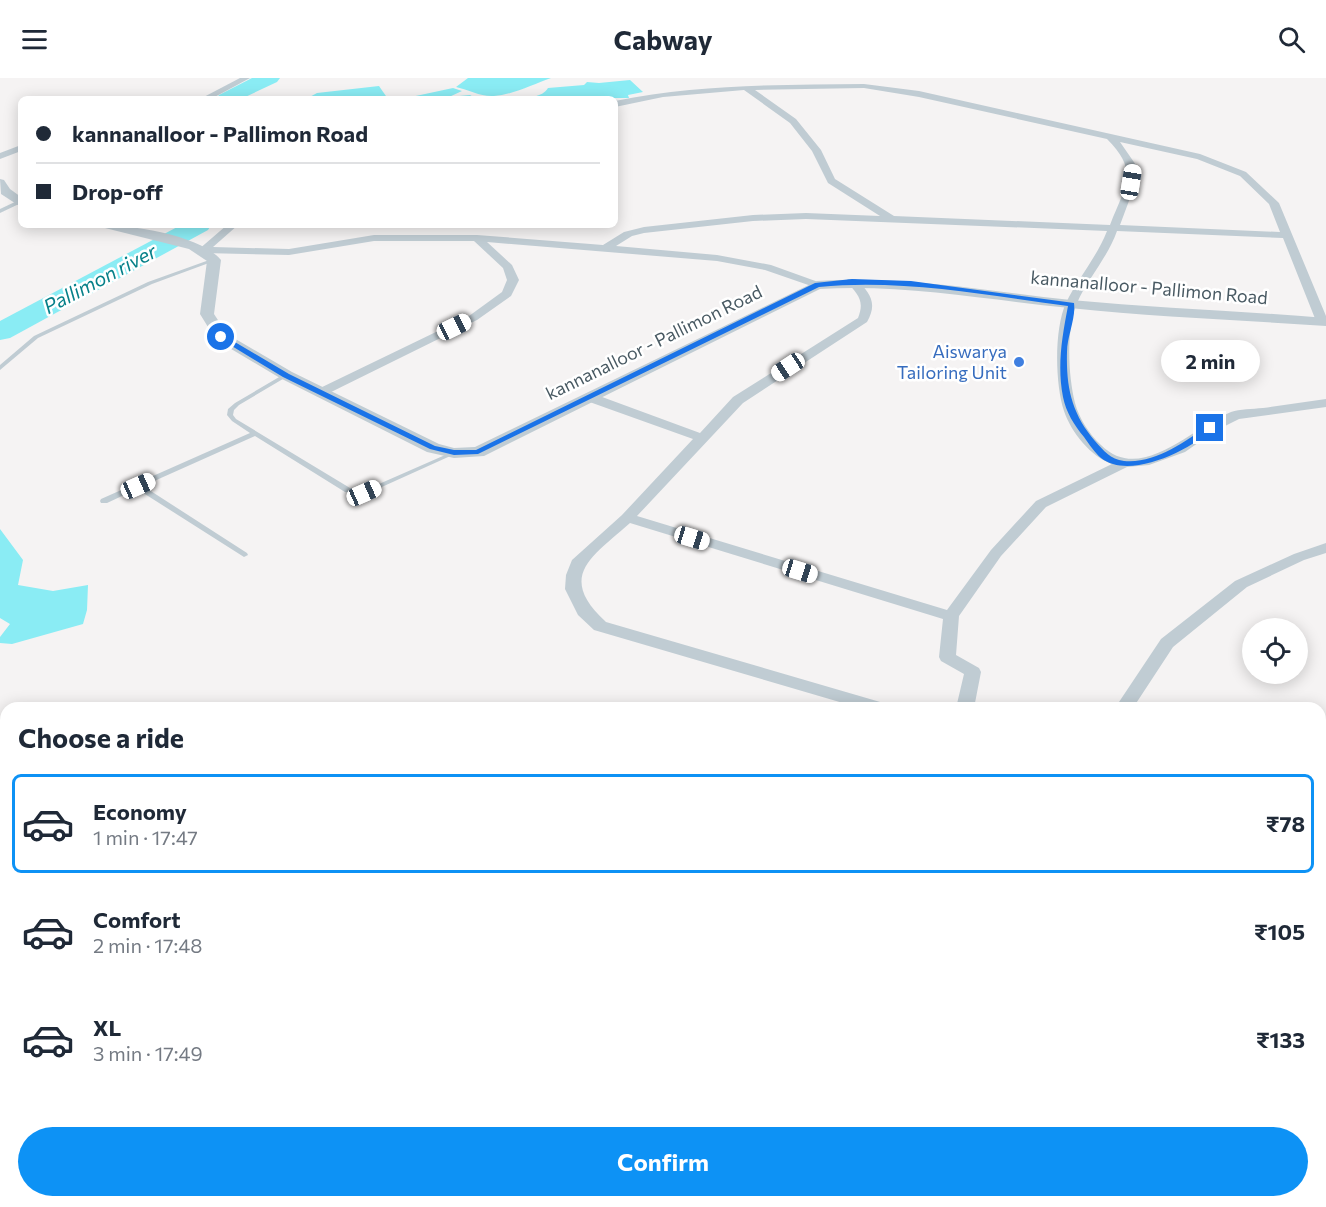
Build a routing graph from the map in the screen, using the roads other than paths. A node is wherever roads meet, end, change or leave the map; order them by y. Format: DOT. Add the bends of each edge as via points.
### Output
graph roads {
  1 [pos="246,78"];
  2 [pos="744,87"];
  3 [pos="210,96"];
  4 [pos="618,103"];
  5 [pos="1109,136"];
  6 [pos="18,149"];
  7 [pos="0,156"];
  8 [pos="0,183"];
  9 [pos="18,201"];
  10 [pos="18,203"];
  11 [pos="0,211"];
  12 [pos="892,219"];
  13 [pos="122,228"];
  14 [pos="230,228"];
  15 [pos="1113,229"];
  16 [pos="1287,235"];
  17 [pos="477,238"];
  18 [pos="605,249"];
  19 [pos="204,252"];
  20 [pos="852,281"];
  21 [pos="817,285"];
  22 [pos="1071,304"];
  23 [pos="1324,322"];
  24 [pos="0,368"];
  25 [pos="286,375"];
  26 [pos="321,393"];
  27 [pos="589,397"];
  28 [pos="1326,403"];
  29 [pos="255,433"];
  30 [pos="702,438"];
  31 [pos="454,453"];
  32 [pos="1124,463"];
  33 [pos="138,486"];
  34 [pos="104,501"];
  35 [pos="627,518"];
  36 [pos="1326,548"];
  37 [pos="244,555"];
  38 [pos="951,616"];
  39 [pos="860,702"];
  40 [pos="966,702"];
  41 [pos="1128,702"];
  1 -- 3 [label="street"];
  2 -- 4 [label="street" via="663,94"];
  2 -- 5 [label="street" via="823,85 890,89"];
  2 -- 12 [label="street" via="793,121 816,150 831,181"];
  5 -- 15 [label="street" via="1133,168"];
  5 -- 16 [label="street" via="1200,157 1243,174 1274,203"];
  6 -- 7 [label="street"];
  8 -- 9 [label="street"];
  10 -- 11 [label="lane"];
  12 -- 15 [label="street"];
  12 -- 18 [label="street" via="785,216 667,227 628,234"];
  13 -- 19 [label="street"];
  14 -- 19 [label="street"];
  15 -- 16 [label="street"];
  15 -- 22 [label="street"];
  16 -- 23 [label="street"];
  17 -- 18 [label="street"];
  17 -- 19 [label="street" via="374,238 289,252"];
  17 -- 26 [label="street" via="508,267 513,280 507,294 473,318"];
  18 -- 21 [label="street" via="673,253 757,265"];
  19 -- 24 [label="lane" via="150,283 36,337"];
  19 -- 25 [label="street, kannanalloor - Pallimon Road" via="207,314 221,337"];
  20 -- 21 [label="street, kannanalloor - Pallimon Road"];
  20 -- 22 [label="street, kannanalloor - Pallimon Road" via="911,283"];
  20 -- 30 [label="street" via="867,296 869,304 862,320 738,400"];
  21 -- 27 [label="street, kannanalloor - Pallimon Road"];
  22 -- 23 [label="street, kannanalloor - Pallimon Road"];
  22 -- 32 [label="street" via="1063,351 1071,413 1105,458"];
  25 -- 26 [label="street, kannanalloor - Pallimon Road"];
  25 -- 29 [label="lane" via="231,409 234,420"];
  26 -- 31 [label="street, kannanalloor - Pallimon Road" via="433,448"];
  27 -- 30 [label="street"];
  27 -- 31 [label="street, kannanalloor - Pallimon Road" via="478,452"];
  28 -- 32 [label="street" via="1236,415 1180,449 1144,462"];
  29 -- 31 [label="lane" via="355,493 364,493"];
  29 -- 33 [label="lane"];
  30 -- 35 [label="street"];
  32 -- 38 [label="street" via="1041,504 996,553"];
  33 -- 34 [label="lane"];
  33 -- 37 [label="lane"];
  35 -- 38 [label="street"];
  35 -- 39 [label="street" via="580,560 574,575 573,590 584,610 600,626"];
  36 -- 41 [label="street" via="1250,579 1231,591 1167,643"];
  38 -- 40 [label="street" via="947,657 973,672"];
}
